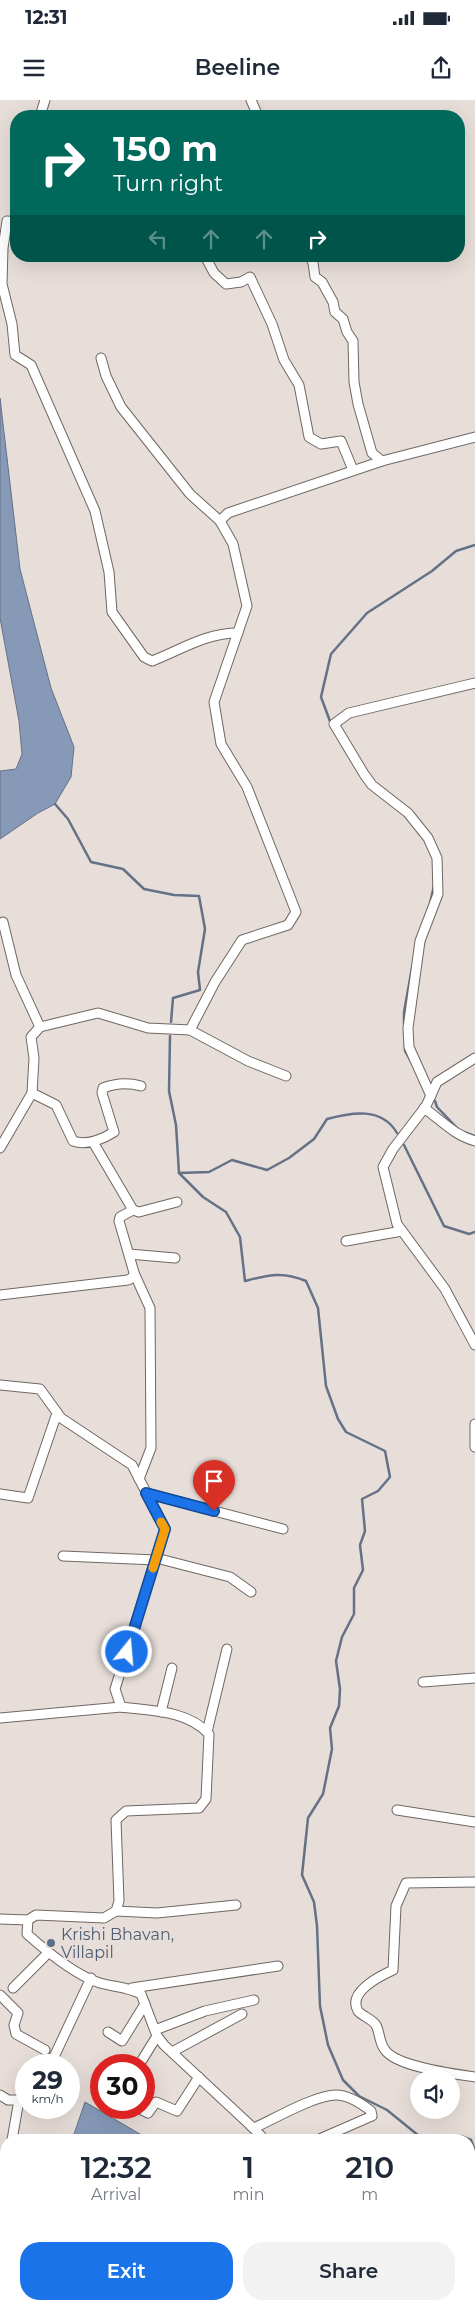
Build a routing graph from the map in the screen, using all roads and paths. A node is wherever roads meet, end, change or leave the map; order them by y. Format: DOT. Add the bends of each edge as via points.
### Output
graph roads {
  1 [pos="10,221"];
  2 [pos="208,262"];
  3 [pos="313,262"];
  4 [pos="100,358"];
  5 [pos="475,437"];
  6 [pos="382,461"];
  7 [pos="353,470"];
  8 [pos="220,521"];
  9 [pos="238,633"];
  10 [pos="475,683"];
  11 [pos="3,922"];
  12 [pos="40,1027"];
  13 [pos="190,1030"];
  14 [pos="475,1058"];
  15 [pos="286,1076"];
  16 [pos="141,1086"];
  17 [pos="32,1093"];
  18 [pos="430,1096"];
  19 [pos="424,1108"];
  20 [pos="475,1141"];
  21 [pos="93,1142"];
  22 [pos="0,1148"];
  23 [pos="177,1202"];
  24 [pos="133,1210"];
  25 [pos="402,1231"];
  26 [pos="346,1241"];
  27 [pos="129,1254"];
  28 [pos="175,1258"];
  29 [pos="134,1273"];
  30 [pos="0,1295"];
  31 [pos="475,1345"];
  32 [pos="0,1385"];
  33 [pos="58,1413"];
  34 [pos="475,1424"];
  35 [pos="475,1447"];
  36 [pos="139,1479"];
  37 [pos="146,1493"];
  38 [pos="0,1494"];
  39 [pos="283,1529"];
  40 [pos="63,1556"];
  41 [pos="156,1559"];
  42 [pos="251,1592"];
  43 [pos="227,1649"];
  44 [pos="172,1668"];
  45 [pos="475,1678"];
  46 [pos="423,1682"];
  47 [pos="120,1707"];
  48 [pos="161,1712"];
  49 [pos="0,1718"];
  50 [pos="206,1732"];
  51 [pos="397,1810"];
  52 [pos="475,1822"];
  53 [pos="475,1882"];
  54 [pos="236,1905"];
  55 [pos="116,1911"];
  56 [pos="0,1919"];
  57 [pos="28,1920"];
  58 [pos="48,1953"];
  59 [pos="278,1966"];
  60 [pos="92,1978"];
  61 [pos="13,1988"];
  62 [pos="132,1988"];
  63 [pos="0,1995"];
  64 [pos="254,2000"];
  65 [pos="145,2004"];
  66 [pos="242,2014"];
  67 [pos="108,2032"];
  68 [pos="156,2033"];
  69 [pos="45,2050"];
  70 [pos="172,2052"];
  71 [pos="55,2054"];
  72 [pos="146,2054"];
  73 [pos="475,2077"];
  74 [pos="199,2078"];
  75 [pos="0,2095"];
  76 [pos="155,2104"];
  77 [pos="254,2128"];
  78 [pos="13,2134"];
  79 [pos="259,2134"];
  80 [pos="331,2134"];
  1 -- 9 [label="street" via="7,221 2,248 2,277 15,355 31,365 95,511 109,572 112,612 144,657 152,661 204,637"];
  2 -- 7 [label="street" via="226,284 250,277 272,324 284,360 299,385 309,437 321,444 341,441"];
  3 -- 6 [label="street" via="314,277 322,282 353,341 358,404 372,453"];
  4 -- 8 [label="street" via="121,407 190,494"];
  5 -- 6 [label="street"];
  6 -- 7 [label="street"];
  7 -- 8 [label="street" via="228,513"];
  8 -- 9 [label="street" via="233,544 247,606"];
  9 -- 13 [label="street" via="214,702 221,744 247,787 296,912 288,925 242,940"];
  10 -- 18 [label="street" via="349,713 334,724 372,785 408,813 428,838 437,858 438,894 420,941 408,1028 409,1047"];
  11 -- 12 [label="street" via="16,975"];
  12 -- 13 [label="street" via="98,1012 148,1028"];
  12 -- 17 [label="street" via="31,1037 34,1058"];
  13 -- 15 [label="street" via="248,1061"];
  14 -- 18 [label="street" via="437,1082"];
  16 -- 21 [label="street" via="131,1083 103,1088 114,1132"];
  17 -- 21 [label="street" via="56,1105 73,1141 82,1144"];
  17 -- 22 [label="street"];
  18 -- 19 [label="street"];
  19 -- 20 [label="street" via="450,1130"];
  19 -- 25 [label="street" via="383,1167 397,1224"];
  21 -- 24 [label="street"];
  23 -- 24 [label="street" via="139,1212"];
  24 -- 27 [label="street" via="120,1217 119,1221"];
  25 -- 26 [label="street"];
  25 -- 31 [label="street" via="445,1290"];
  27 -- 28 [label="street"];
  27 -- 29 [label="street"];
  29 -- 30 [label="street" via="128,1280"];
  29 -- 36 [label="street" via="150,1308 151,1448"];
  32 -- 33 [label="street" via="40,1389"];
  33 -- 36 [label="street" via="132,1465"];
  33 -- 38 [label="street" via="28,1498"];
  34 -- 35 [label="street"];
  36 -- 37 [label="street"];
  37 -- 39 [label="street"];
  37 -- 41 [label="street" via="165,1529"];
  40 -- 41 [label="street"];
  41 -- 42 [label="street" via="230,1577"];
  41 -- 47 [label="street" via="115,1689"];
  43 -- 50 [label="street"];
  44 -- 48 [label="street"];
  45 -- 46 [label="street"];
  47 -- 48 [label="street"];
  47 -- 49 [label="street"];
  48 -- 50 [label="street" via="175,1714 201,1726"];
  50 -- 55 [label="street" via="209,1734 206,1799 199,1808 126,1811 116,1820 119,1901"];
  51 -- 52 [label="street"];
  53 -- 73 [label="street" via="406,1882 396,1906 393,1970 372,1980 355,2001 359,2012 375,2024 381,2043 390,2056 410,2064"];
  54 -- 55 [label="street" via="157,1914"];
  55 -- 57 [label="street" via="104,1918 36,1916"];
  56 -- 57 [label="street"];
  57 -- 58 [label="street" via="27,1934"];
  58 -- 60 [label="street"];
  58 -- 61 [label="street"];
  59 -- 62 [label="street"];
  60 -- 62 [label="street" via="99,1983"];
  60 -- 71 [label="street"];
  62 -- 65 [label="street" via="141,1994"];
  63 -- 69 [label="street" via="18,2013 13,2029 16,2034"];
  64 -- 68 [label="street" via="205,2011"];
  65 -- 67 [label="street" via="122,2041"];
  65 -- 68 [label="street"];
  66 -- 70 [label="street"];
  68 -- 70 [label="street"];
  68 -- 72 [label="street"];
  70 -- 74 [label="street"];
  74 -- 76 [label="street" via="178,2111"];
  74 -- 77 [label="street"];
  75 -- 78 [label="street" via="8,2100 19,2100"];
  77 -- 79 [label="street"];
  77 -- 80 [label="street" via="300,2107 337,2095 352,2099 371,2111 372,2116"];
}
